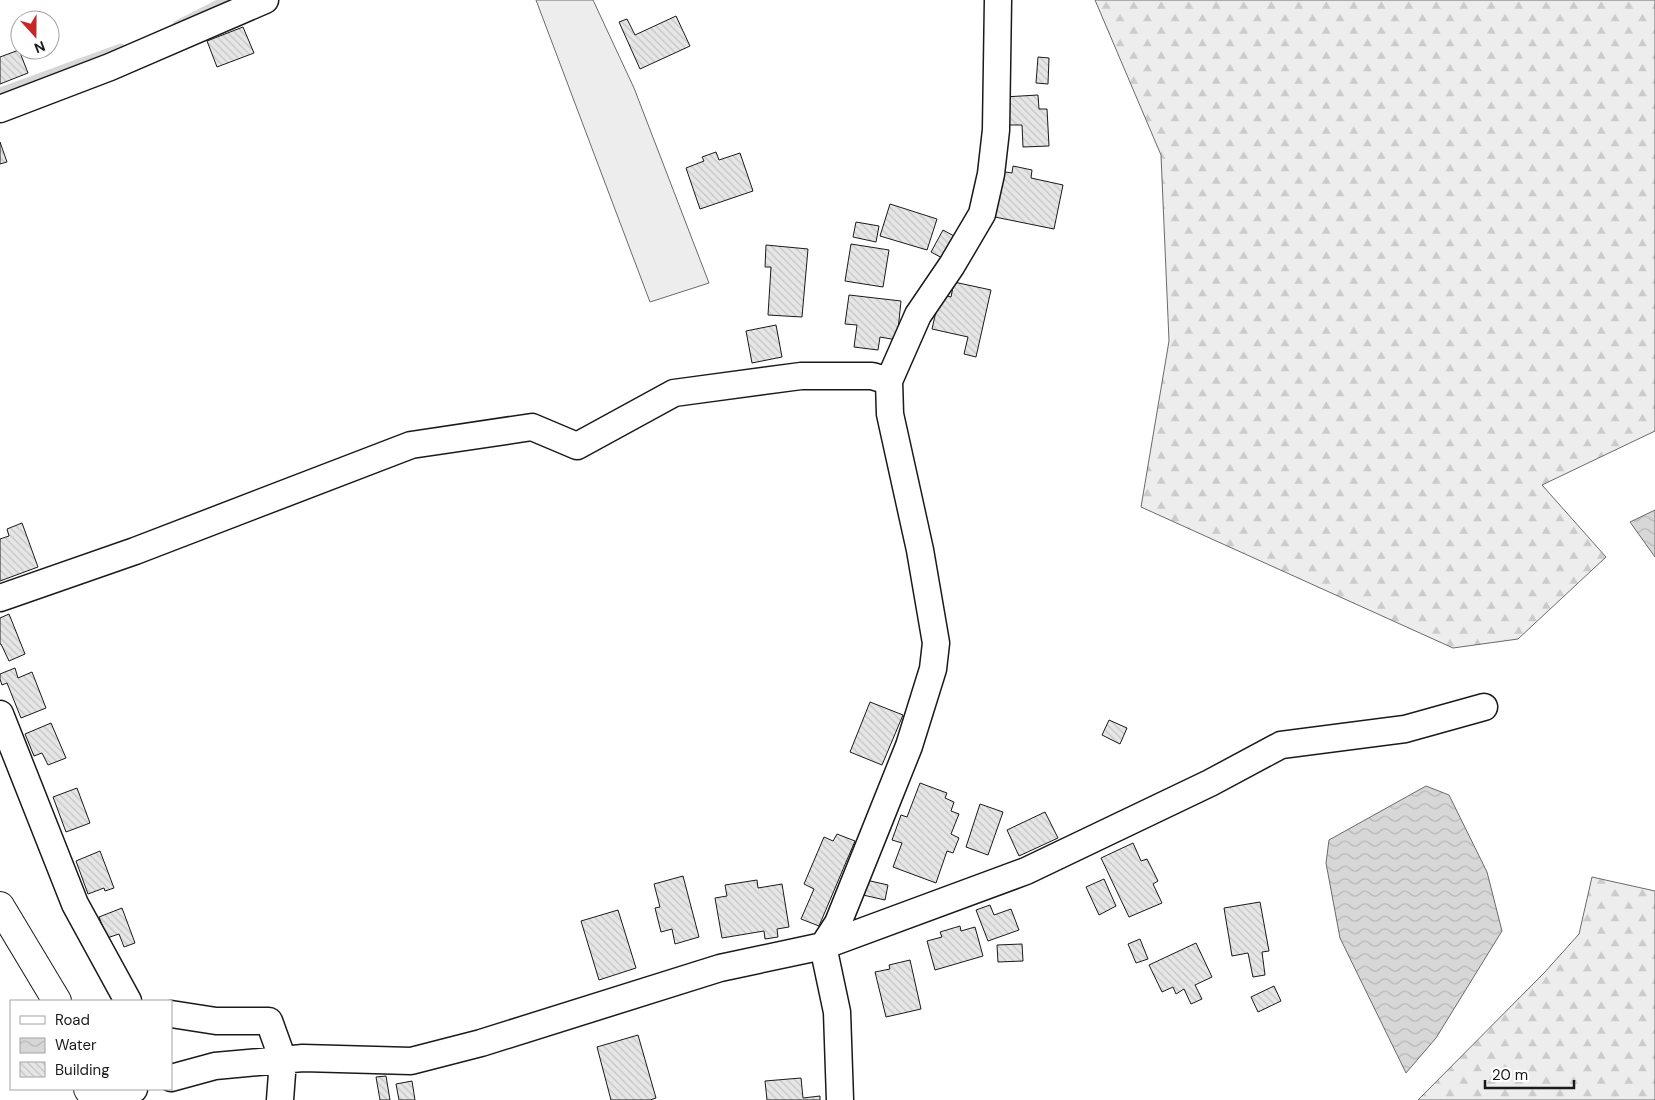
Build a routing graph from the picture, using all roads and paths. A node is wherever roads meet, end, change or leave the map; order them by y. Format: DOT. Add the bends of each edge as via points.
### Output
graph roads {
  1 [pos="265,0"];
  2 [pos="998,0"];
  3 [pos="0,109"];
  4 [pos="889,381"];
  5 [pos="0,598"];
  6 [pos="1484,707"];
  7 [pos="0,714"];
  8 [pos="0,906"];
  9 [pos="0,942"];
  10 [pos="824,946"];
  11 [pos="35,1000"];
  12 [pos="56,1000"];
  13 [pos="127,1000"];
  14 [pos="172,1014"];
  15 [pos="283,1060"];
  16 [pos="172,1078"];
  17 [pos="280,1100"];
  18 [pos="840,1100"];
  1 -- 3 [label="street" via="110,67"];
  2 -- 4 [label="street" via="996,130 982,214 918,315"];
  4 -- 5 [label="street" via="872,376 801,376 674,393 577,446 532,427 411,445 135,551"];
  4 -- 10 [label="street" via="890,414 920,550 936,643 933,669 909,746 838,923"];
  6 -- 10 [label="street" via="1405,729 1281,745 1210,783 1026,871"];
  7 -- 13 [label="street" via="76,904"];
  8 -- 12 [label="main road"];
  9 -- 11 [label="main road"];
  10 -- 15 [label="street" via="720,968 411,1062"];
  10 -- 18 [label="street" via="836,1012"];
  14 -- 15 [label="street" via="216,1021 269,1022"];
  15 -- 16 [label="street" via="214,1066"];
  15 -- 17 [label="street"];
}
